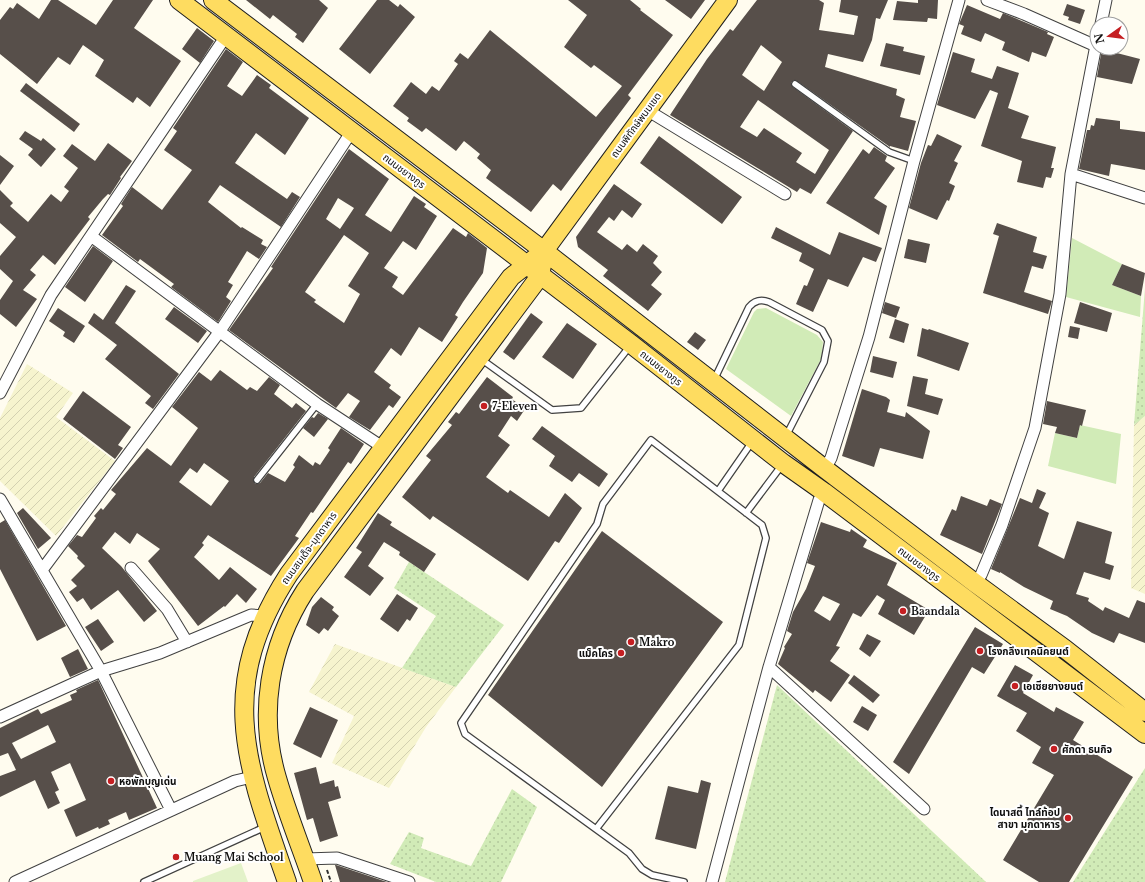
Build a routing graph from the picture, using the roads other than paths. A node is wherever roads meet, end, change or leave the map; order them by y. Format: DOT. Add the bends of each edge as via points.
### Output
graph roads {
  1 [pos="179,0"];
  2 [pos="213,0"];
  3 [pos="728,0"];
  4 [pos="959,0"];
  5 [pos="987,0"];
  6 [pos="1106,0"];
  7 [pos="1103,16"];
  8 [pos="226,36"];
  9 [pos="1089,40"];
  10 [pos="1094,56"];
  11 [pos="795,84"];
  12 [pos="647,110"];
  13 [pos="352,131"];
  14 [pos="914,161"];
  15 [pos="1071,174"];
  16 [pos="785,194"];
  17 [pos="1145,198"];
  18 [pos="91,236"];
  19 [pos="544,250"];
  20 [pos="525,264"];
  21 [pos="540,276"];
  22 [pos="220,331"];
  23 [pos="631,344"];
  24 [pos="479,358"];
  25 [pos="3,377"];
  26 [pos="713,383"];
  27 [pos="0,393"];
  28 [pos="317,404"];
  29 [pos="785,438"];
  30 [pos="754,440"];
  31 [pos="384,448"];
  32 [pos="783,463"];
  33 [pos="825,470"];
  34 [pos="257,480"];
  35 [pos="718,491"];
  36 [pos="824,492"];
  37 [pos="0,499"];
  38 [pos="746,513"];
  39 [pos="131,568"];
  40 [pos="42,570"];
  41 [pos="975,583"];
  42 [pos="265,616"];
  43 [pos="187,642"];
  44 [pos="1065,649"];
  45 [pos="1054,664"];
  46 [pos="769,666"];
  47 [pos="101,671"];
  48 [pos="1145,712"];
  49 [pos="0,717"];
  50 [pos="1145,734"];
  51 [pos="252,777"];
  52 [pos="924,809"];
  53 [pos="171,810"];
  54 [pos="267,826"];
  55 [pos="596,829"];
  56 [pos="305,859"];
  57 [pos="15,882"];
  58 [pos="144,882"];
  59 [pos="287,882"];
  60 [pos="313,882"];
  61 [pos="409,882"];
  62 [pos="684,882"];
  63 [pos="712,882"];
  1 -- 8 [label="main road, ถนนชยางกูร"];
  2 -- 19 [label="main road, ถนนชยางกูร"];
  3 -- 12 [label="main road, ถนนพิทักษ์พนมเขต"];
  4 -- 14 [label="street"];
  5 -- 9 [label="street"];
  6 -- 7 [label="street"];
  8 -- 13 [label="main road, ถนนชยางกูร"];
  8 -- 18 [label="street"];
  10 -- 15 [label="street"];
  11 -- 14 [label="lane" via="889,152"];
  12 -- 16 [label="street"];
  12 -- 19 [label="main road, ถนนพิทักษ์พนมเขต"];
  13 -- 20 [label="main road, ถนนชยางกูร"];
  13 -- 22 [label="street"];
  14 -- 33 [label="street" via="869,337"];
  15 -- 17 [label="street"];
  15 -- 41 [label="street" via="1060,294 1035,428 1002,525 981,575"];
  18 -- 22 [label="street"];
  18 -- 25 [label="street" via="51,295"];
  19 -- 20 [label="main road, ถนนสมเด็จ-มุกดาหาร"];
  19 -- 21 [label="main road"];
  19 -- 26 [label="main road, ถนนชยางกูร"];
  20 -- 21 [label="main road, ถนนชยางกูร"];
  20 -- 31 [label="main road, ถนนสมเด็จ-มุกดาหาร" via="511,277"];
  21 -- 23 [label="main road, ถนนชยางกูร"];
  21 -- 24 [label="main road"];
  22 -- 28 [label="street"];
  22 -- 40 [label="street"];
  23 -- 24 [label="lane" via="582,408 552,410"];
  23 -- 30 [label="main road, ถนนชยางกูร"];
  24 -- 56 [label="main road" via="305,591 279,643 267,704 270,743 276,778"];
  25 -- 27 [label="street"];
  26 -- 29 [label="main road, ถนนชยางกูร"];
  26 -- 29 [label="lane" via="750,307 756,301 769,302 822,330 828,341 824,362"];
  28 -- 31 [label="street"];
  28 -- 34 [label="lane"];
  29 -- 33 [label="main road, ถนนชยางกูร"];
  30 -- 32 [label="main road, ถนนชยางกูร"];
  30 -- 35 [label="lane"];
  31 -- 42 [label="main road, ถนนสมเด็จ-มุกดาหาร" via="289,574"];
  32 -- 36 [label="main road, ถนนชยางกูร"];
  32 -- 38 [label="lane"];
  33 -- 41 [label="main road, ถนนชยางกูร"];
  35 -- 38 [label="lane"];
  35 -- 55 [label="lane" via="651,440 603,504 598,524 461,723 465,734"];
  36 -- 45 [label="main road, ถนนชยางกูร"];
  36 -- 46 [label="street" via="819,500"];
  37 -- 40 [label="street"];
  38 -- 55 [label="lane" via="762,525 766,538 739,645"];
  39 -- 43 [label="street" via="167,609"];
  40 -- 47 [label="street"];
  41 -- 44 [label="main road, ถนนชยางกูร"];
  42 -- 43 [label="street" via="251,615"];
  42 -- 51 [label="main road, ถนนสมเด็จ-มุกดาหาร" via="247,673 244,695 244,722"];
  43 -- 47 [label="street"];
  44 -- 45 [label="main road"];
  44 -- 48 [label="main road, ถนนชยางกูร"];
  45 -- 50 [label="main road, ถนนชยางกูร"];
  46 -- 52 [label="street"];
  46 -- 63 [label="street"];
  47 -- 49 [label="street"];
  47 -- 53 [label="street"];
  51 -- 53 [label="street" via="235,781"];
  51 -- 54 [label="main road, ถนนสมเด็จ-มุกดาหาร"];
  53 -- 57 [label="street"];
  54 -- 58 [label="lane"];
  54 -- 59 [label="main road, ถนนสมเด็จ-มุกดาหาร"];
  55 -- 62 [label="lane" via="629,853 642,869 652,875"];
  56 -- 60 [label="main road"];
  56 -- 61 [label="street" via="337,858"];
}
